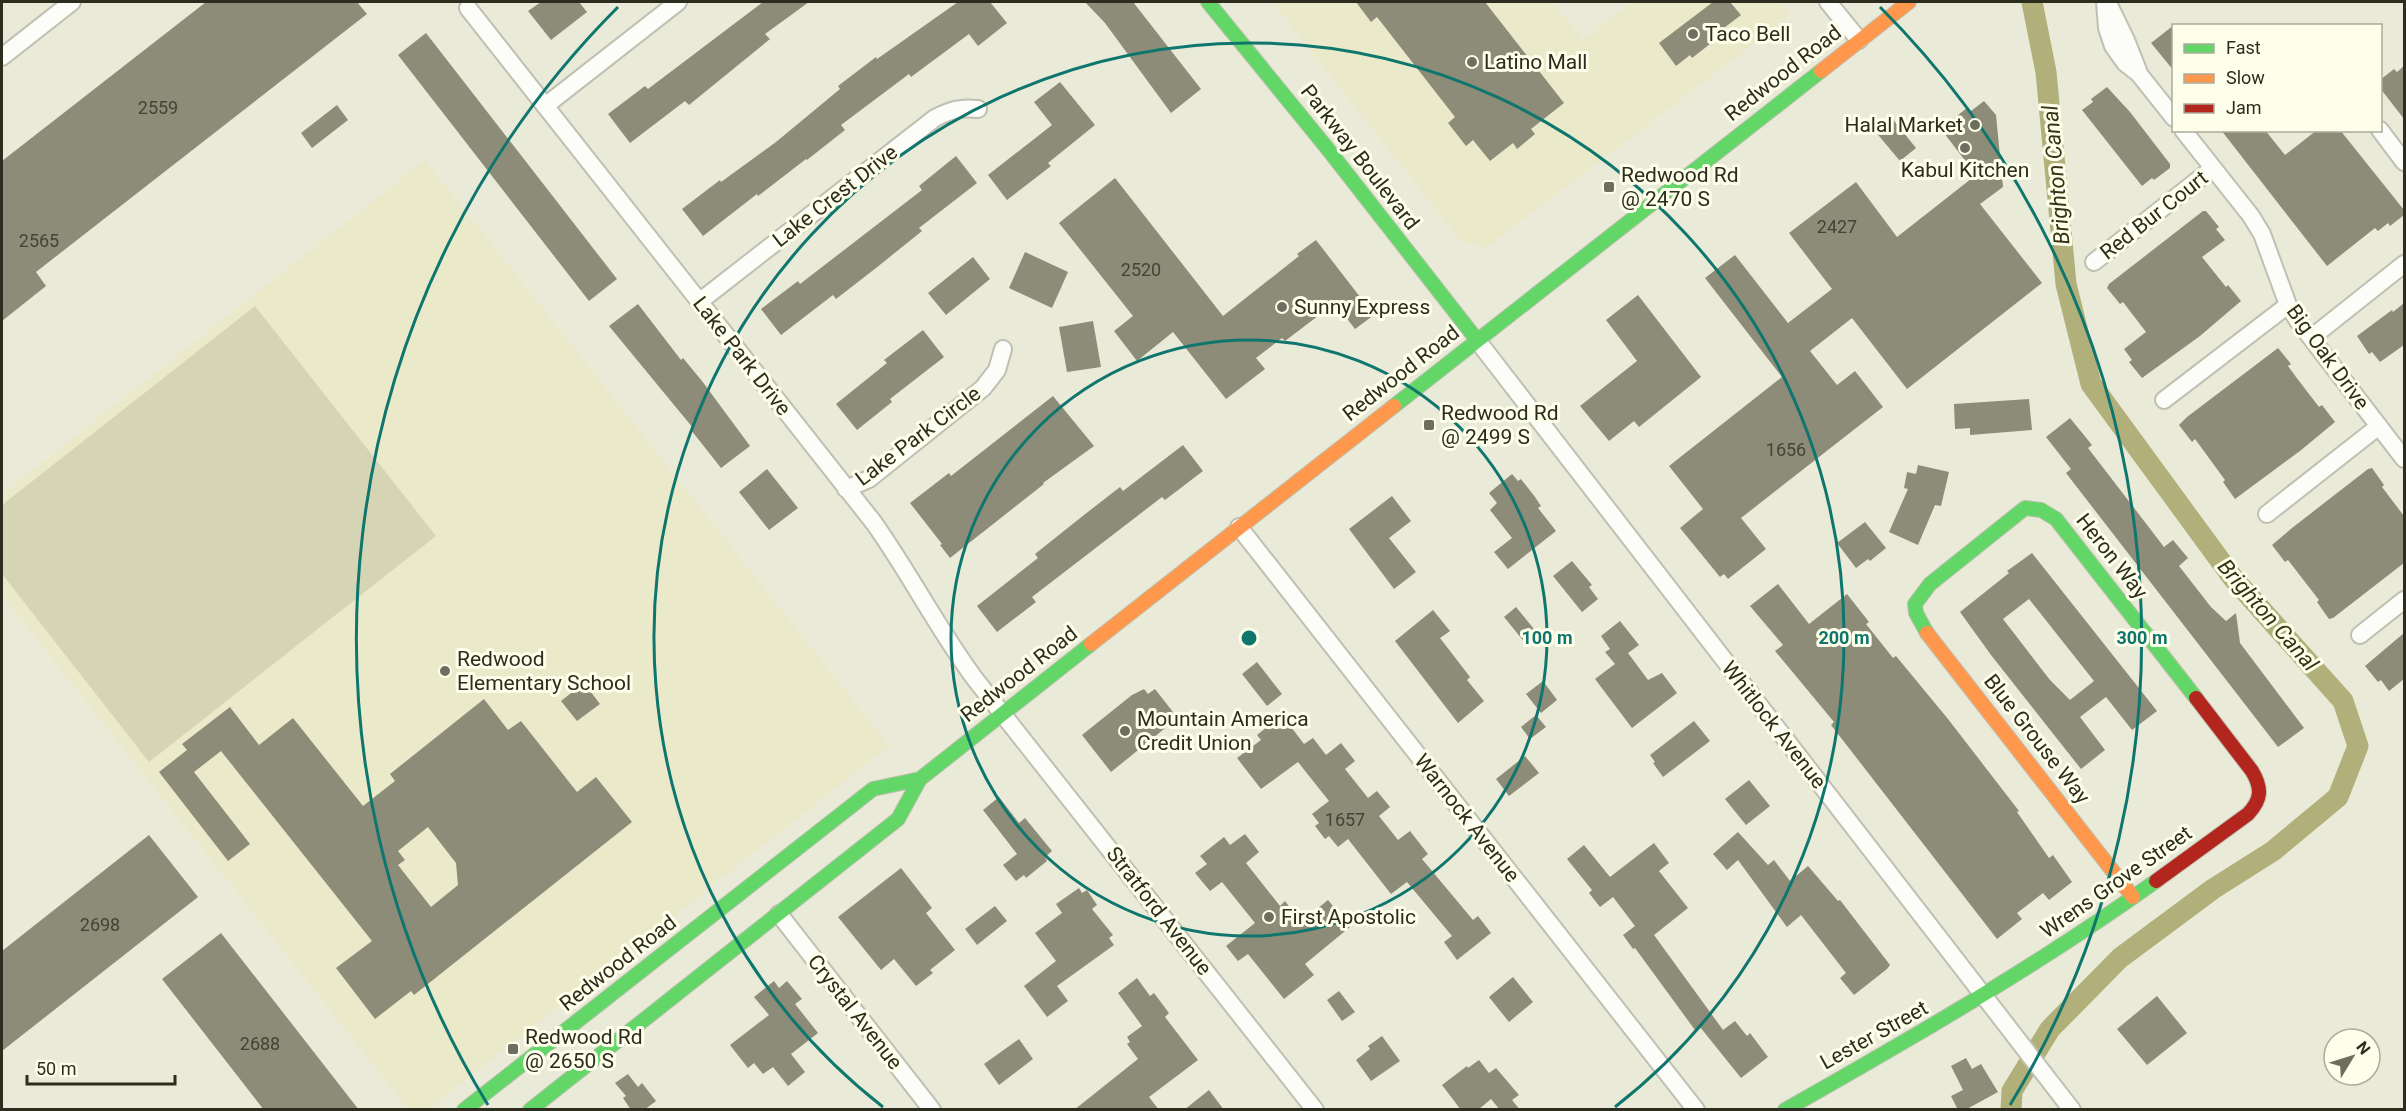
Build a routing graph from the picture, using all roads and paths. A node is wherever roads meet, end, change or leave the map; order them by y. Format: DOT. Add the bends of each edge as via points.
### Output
graph roads {
  1 [pos="72,2"];
  2 [pos="678,2"];
  3 [pos="1208,2"];
  4 [pos="1828,2"];
  5 [pos="1909,2"];
  6 [pos="2106,2"];
  7 [pos="468,8"];
  8 [pos="1859,40"];
  9 [pos="2,57"];
  10 [pos="545,106"];
  11 [pos="978,109"];
  12 [pos="2172,115"];
  13 [pos="2185,132"];
  14 [pos="2382,132"];
  15 [pos="2404,162"];
  16 [pos="2213,168"];
  17 [pos="2094,262"];
  18 [pos="2404,264"];
  19 [pos="699,302"];
  20 [pos="2288,305"];
  21 [pos="2311,338"];
  22 [pos="1477,340"];
  23 [pos="1003,350"];
  24 [pos="2164,400"];
  25 [pos="2379,426"];
  26 [pos="2404,459"];
  27 [pos="846,489"];
  28 [pos="2267,514"];
  29 [pos="1239,527"];
  30 [pos="2404,600"];
  31 [pos="1915,604"];
  32 [pos="2360,634"];
  33 [pos="1003,713"];
  34 [pos="920,779"];
  35 [pos="2261,792"];
  36 [pos="2133,897"];
  37 [pos="778,914"];
  38 [pos="1984,996"];
  39 [pos="464,1110"];
  40 [pos="530,1110"];
  41 [pos="932,1110"];
  42 [pos="1315,1110"];
  43 [pos="1696,1110"];
  44 [pos="1785,1110"];
  45 [pos="2072,1110"];
  1 -- 9 [label="street"];
  2 -- 10 [label="street"];
  3 -- 22 [label="main road, Parkway Boulevard"];
  4 -- 8 [label="street"];
  5 -- 8 [label="main road, Redwood Road"];
  6 -- 12 [label="street" via="2139,74"];
  7 -- 10 [label="street, Lake Park Drive"];
  8 -- 22 [label="main road, Redwood Road"];
  10 -- 19 [label="street, Lake Park Drive"];
  11 -- 19 [label="street, Lake Crest Drive" via="949,110 935,118"];
  13 -- 16 [label="street, Big Oak Drive"];
  14 -- 15 [label="street"];
  16 -- 17 [label="street, Red Bur Court"];
  16 -- 20 [label="street, Big Oak Drive" via="2262,234"];
  18 -- 21 [label="street"];
  19 -- 27 [label="street, Lake Park Drive"];
  20 -- 21 [label="street, Big Oak Drive"];
  20 -- 24 [label="street"];
  21 -- 25 [label="street, Big Oak Drive"];
  22 -- 29 [label="main road, Redwood Road"];
  22 -- 38 [label="street, Whitlock Avenue"];
  23 -- 27 [label="street, Lake Park Circle" via="997,370 983,388 869,479"];
  25 -- 26 [label="street, Big Oak Drive"];
  25 -- 28 [label="street"];
  27 -- 33 [label="street, Lake Park Drive" via="894,550 951,645"];
  29 -- 33 [label="main road, Redwood Road"];
  29 -- 43 [label="street, Warnock Avenue"];
  30 -- 32 [label="street"];
  31 -- 35 [label="main road, Heron Way" via="1930,584 2025,508 2041,509 2056,519 2237,750"];
  31 -- 36 [label="main road, Blue Grouse Way" via="1924,629"];
  33 -- 34 [label="main road, Redwood Road"];
  33 -- 42 [label="street, Stratford Avenue"];
  34 -- 37 [label="main road, Redwood Road" via="898,819"];
  34 -- 39 [label="main road, Redwood Road" via="873,789"];
  35 -- 36 [label="main road, Wrens Grove Street" via="2248,813"];
  36 -- 38 [label="main road, Wrens Grove Street"];
  37 -- 40 [label="main road, Redwood Road"];
  37 -- 41 [label="street, Crystal Avenue"];
  38 -- 44 [label="main road, Lester Street"];
  38 -- 45 [label="street, Whitlock Avenue"];
}
